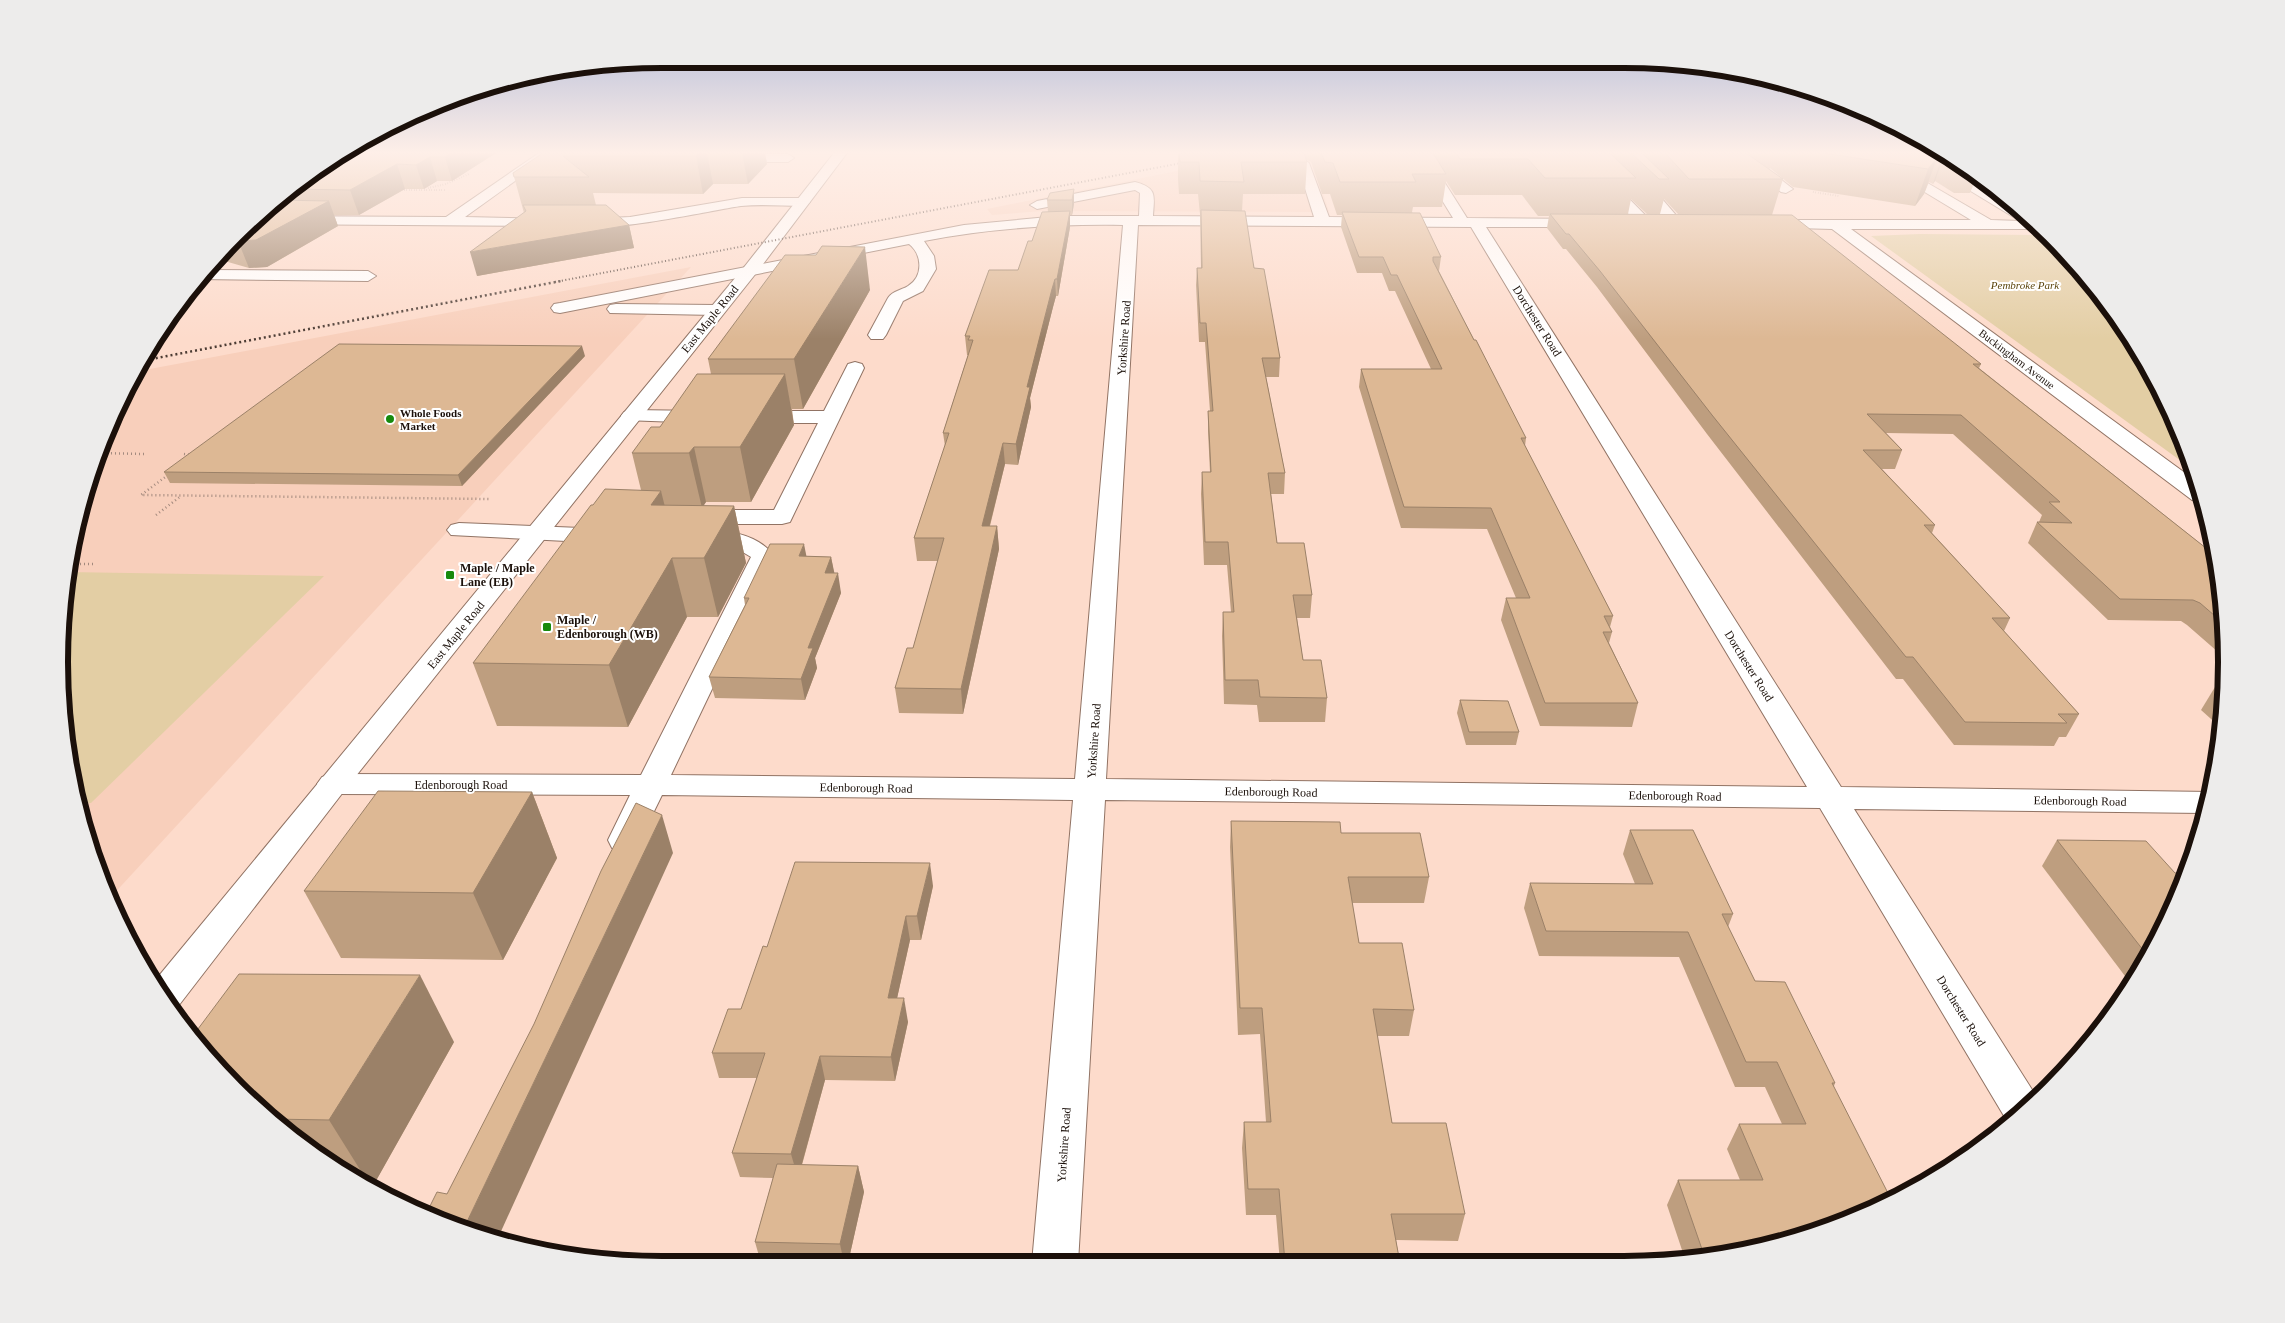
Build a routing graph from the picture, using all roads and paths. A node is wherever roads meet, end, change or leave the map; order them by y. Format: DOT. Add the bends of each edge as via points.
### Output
graph roads {
  1 [pos="459,215"];
  2 [pos="667,215"];
  3 [pos="793,215"];
  4 [pos="1019,215"];
  5 [pos="1104,215"];
  6 [pos="1146,215"];
  7 [pos="1206,215"];
  8 [pos="1318,215"];
  9 [pos="1464,215"];
  10 [pos="1637,215"];
  11 [pos="1668,215"];
  12 [pos="1970,215"];
  13 [pos="264,220"];
  14 [pos="448,222"];
  15 [pos="558,222"];
  16 [pos="578,222"];
  17 [pos="1022,222"];
  18 [pos="1323,222"];
  19 [pos="1470,223"];
  20 [pos="1597,223"];
  21 [pos="1626,223"];
  22 [pos="1645,223"];
  23 [pos="1676,224"];
  24 [pos="1695,224"];
  25 [pos="1753,224"];
  26 [pos="1834,224"];
  27 [pos="2025,224"];
  28 [pos="1988,225"];
  29 [pos="911,239"];
  30 [pos="751,269"];
  31 [pos="212,274"];
  32 [pos="368,276"];
  33 [pos="716,310"];
  34 [pos="877,335"];
  35 [pos="855,368"];
  36 [pos="631,416"];
  37 [pos="832,418"];
  38 [pos="106,453"];
  39 [pos="144,454"];
  40 [pos="184,454"];
  41 [pos="188,460"];
  42 [pos="173,472"];
  43 [pos="2191,488"];
  44 [pos="182,496"];
  45 [pos="490,499"];
  46 [pos="156,515"];
  47 [pos="615,517"];
  48 [pos="543,526"];
  49 [pos="459,530"];
  50 [pos="631,537"];
  51 [pos="76,564"];
  52 [pos="93,564"];
  53 [pos="333,784"];
  54 [pos="651,785"];
  55 [pos="1091,791"];
  56 [pos="1829,798"];
  57 [pos="2200,802"];
  58 [pos="611,871"];
  59 [pos="168,992"];
  60 [pos="2019,1104"];
  61 [pos="1056,1256"];
  1 -- 14 [label="street"];
  2 -- 16 [label="street" via="630,221"];
  3 -- 30 [label="street, East Maple Road"];
  4 -- 17 [label="street"];
  5 -- 17 [label="street"];
  6 -- 55 [label="street, Yorkshire Road"];
  7 -- 18 [label="street"];
  8 -- 18 [label="street"];
  9 -- 19 [label="street, Dorchester Road"];
  10 -- 22 [label="street"];
  11 -- 23 [label="street"];
  12 -- 28 [label="street"];
  13 -- 14 [label="street"];
  14 -- 15 [label="street"];
  17 -- 29 [label="street"];
  18 -- 19 [label="street"];
  19 -- 20 [label="street"];
  19 -- 56 [label="street, Dorchester Road"];
  21 -- 22 [label="street"];
  22 -- 23 [label="street"];
  23 -- 24 [label="street"];
  25 -- 26 [label="street"];
  26 -- 28 [label="street"];
  26 -- 43 [label="street, Buckingham Avenue"];
  27 -- 28 [label="street"];
  29 -- 30 [label="street"];
  29 -- 34 [label="street" via="926,256 928,269 917,288 896,298"];
  30 -- 33 [label="street, East Maple Road"];
  30 -- 33 [label="street" via="560,308"];
  31 -- 32 [label="street"];
  33 -- 36 [label="street, East Maple Road"];
  35 -- 37 [label="street"];
  36 -- 37 [label="street"];
  36 -- 48 [label="street, East Maple Road"];
  37 -- 54 [label="street" via="782,517 677,528 740,541 758,548 763,557"];
  38 -- 39 [label="path"];
  40 -- 41 [label="path" via="196,455"];
  42 -- 44 [label="path" via="141,495"];
  44 -- 45 [label="path"];
  44 -- 46 [label="path"];
  47 -- 48 [label="street"];
  48 -- 49 [label="street"];
  48 -- 50 [label="street"];
  48 -- 53 [label="street, East Maple Road"];
  51 -- 52 [label="path"];
  53 -- 54 [label="street, Edenborough Road"];
  53 -- 59 [label="street, East Maple Road"];
  54 -- 55 [label="street, Edenborough Road"];
  54 -- 58 [label="street"];
  55 -- 56 [label="street, Edenborough Road"];
  55 -- 61 [label="street, Yorkshire Road"];
  56 -- 57 [label="street, Edenborough Road"];
  56 -- 60 [label="street, Dorchester Road"];
}
